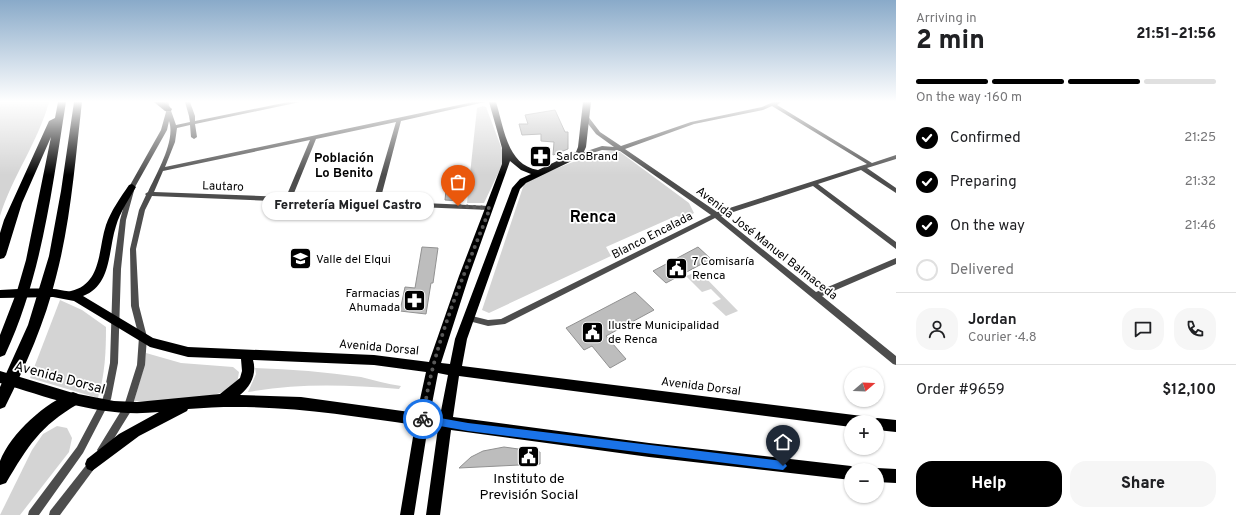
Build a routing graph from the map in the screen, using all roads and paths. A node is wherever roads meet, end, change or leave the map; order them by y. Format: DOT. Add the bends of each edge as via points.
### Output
graph roads {
  1 [pos="51,126"];
  2 [pos="58,126"];
  3 [pos="74,126"];
  4 [pos="165,126"];
  5 [pos="179,126"];
  6 [pos="193,126"];
  7 [pos="371,126"];
  8 [pos="397,126"];
  9 [pos="499,126"];
  10 [pos="584,126"];
  11 [pos="592,126"];
  12 [pos="684,126"];
  13 [pos="811,126"];
  14 [pos="174,127"];
  15 [pos="194,137"];
  16 [pos="314,138"];
  17 [pos="506,148"];
  18 [pos="619,149"];
  19 [pos="577,156"];
  20 [pos="896,157"];
  21 [pos="872,165"];
  22 [pos="862,168"];
  23 [pos="161,170"];
  24 [pos="539,173"];
  25 [pos="813,183"];
  26 [pos="132,187"];
  27 [pos="896,191"];
  28 [pos="148,194"];
  29 [pos="288,200"];
  30 [pos="376,203"];
  31 [pos="490,208"];
  32 [pos="716,214"];
  33 [pos="896,246"];
  34 [pos="0,255"];
  35 [pos="896,261"];
  36 [pos="0,294"];
  37 [pos="69,296"];
  38 [pos="816,296"];
  39 [pos="468,318"];
  40 [pos="115,321"];
  41 [pos="142,337"];
  42 [pos="0,351"];
  43 [pos="246,355"];
  44 [pos="896,360"];
  45 [pos="433,368"];
  46 [pos="454,371"];
  47 [pos="0,377"];
  48 [pos="73,399"];
  49 [pos="222,400"];
  50 [pos="0,402"];
  51 [pos="194,403"];
  52 [pos="104,406"];
  53 [pos="128,408"];
  54 [pos="423,419"];
  55 [pos="844,420"];
  56 [pos="446,423"];
  57 [pos="884,425"];
  58 [pos="896,426"];
  59 [pos="92,464"];
  60 [pos="844,472"];
  61 [pos="884,475"];
  62 [pos="896,476"];
  63 [pos="0,477"];
  64 [pos="33,515"];
  65 [pos="54,515"];
  66 [pos="407,515"];
  67 [pos="433,515"];
  1 -- 34 [label="highway" via="15,205"];
  2 -- 42 [label="highway" via="34,254 16,313"];
  3 -- 50 [label="highway" via="50,276 36,322"];
  4 -- 26 [label="street"];
  5 -- 14 [label="street"];
  6 -- 15 [label="street"];
  7 -- 16 [label="street"];
  8 -- 30 [label="street"];
  9 -- 17 [label="main road"];
  10 -- 19 [label="main road" via="582,147"];
  11 -- 18 [label="street, Avenida José Manuel Balmaceda"];
  12 -- 18 [label="street"];
  13 -- 21 [label="street"];
  14 -- 23 [label="street" via="171,148"];
  16 -- 23 [label="street"];
  16 -- 29 [label="street"];
  17 -- 24 [label="main road" via="517,165"];
  17 -- 31 [label="main road" via="504,169"];
  18 -- 19 [label="street" via="602,148"];
  18 -- 32 [label="street, Avenida José Manuel Balmaceda"];
  19 -- 24 [label="main road"];
  20 -- 21 [label="street, Blanco Encalada"];
  21 -- 22 [label="street, Blanco Encalada"];
  22 -- 25 [label="street, Blanco Encalada"];
  22 -- 27 [label="street"];
  23 -- 28 [label="street"];
  24 -- 39 [label="main road" via="523,181 514,192"];
  25 -- 32 [label="street, Blanco Encalada"];
  25 -- 33 [label="street"];
  26 -- 37 [label="main road" via="120,205 111,226 100,276 88,288"];
  26 -- 40 [label="street" via="121,231"];
  28 -- 29 [label="street, Lautaro"];
  28 -- 41 [label="street" via="137,226 133,255 135,306"];
  29 -- 30 [label="street, Lautaro"];
  30 -- 31 [label="street, Lautaro"];
  31 -- 45 [label="main road" via="459,289"];
  32 -- 38 [label="street, Avenida José Manuel Balmaceda"];
  32 -- 39 [label="street, Blanco Encalada" via="502,322 488,323"];
  35 -- 38 [label="street"];
  36 -- 37 [label="main road, Avenida Dorsal" via="38,293"];
  37 -- 40 [label="main road, Avenida Dorsal" via="86,302"];
  38 -- 44 [label="street, Avenida José Manuel Balmaceda"];
  39 -- 46 [label="main road"];
  40 -- 41 [label="main road, Avenida Dorsal"];
  40 -- 52 [label="street" via="114,367 110,391"];
  41 -- 43 [label="main road, Avenida Dorsal" via="150,342 188,352"];
  41 -- 53 [label="street" via="140,373"];
  43 -- 45 [label="main road, Avenida Dorsal" via="374,360"];
  43 -- 49 [label="main road" via="248,372 244,383"];
  45 -- 46 [label="main road, Avenida Dorsal"];
  45 -- 54 [label="main road"];
  46 -- 55 [label="main road, Avenida Dorsal"];
  46 -- 56 [label="main road"];
  47 -- 48 [label="main road, Avenida Dorsal"];
  48 -- 52 [label="main road, Avenida Dorsal"];
  48 -- 63 [label="highway" via="52,410 35,424 24,437"];
  49 -- 51 [label="main road, Avenida Dorsal"];
  49 -- 54 [label="main road, Avenida Dorsal" via="301,404"];
  51 -- 53 [label="main road, Avenida Dorsal"];
  51 -- 59 [label="main road" via="139,428 114,444"];
  52 -- 53 [label="main road, Avenida Dorsal"];
  52 -- 64 [label="street" via="80,450"];
  53 -- 59 [label="street"];
  54 -- 56 [label="main road, Avenida Dorsal"];
  54 -- 66 [label="main road"];
  56 -- 60 [label="main road, Avenida Dorsal"];
  56 -- 67 [label="main road"];
  57 -- 58 [label="main road"];
  59 -- 65 [label="street"];
  61 -- 62 [label="main road"];
}
